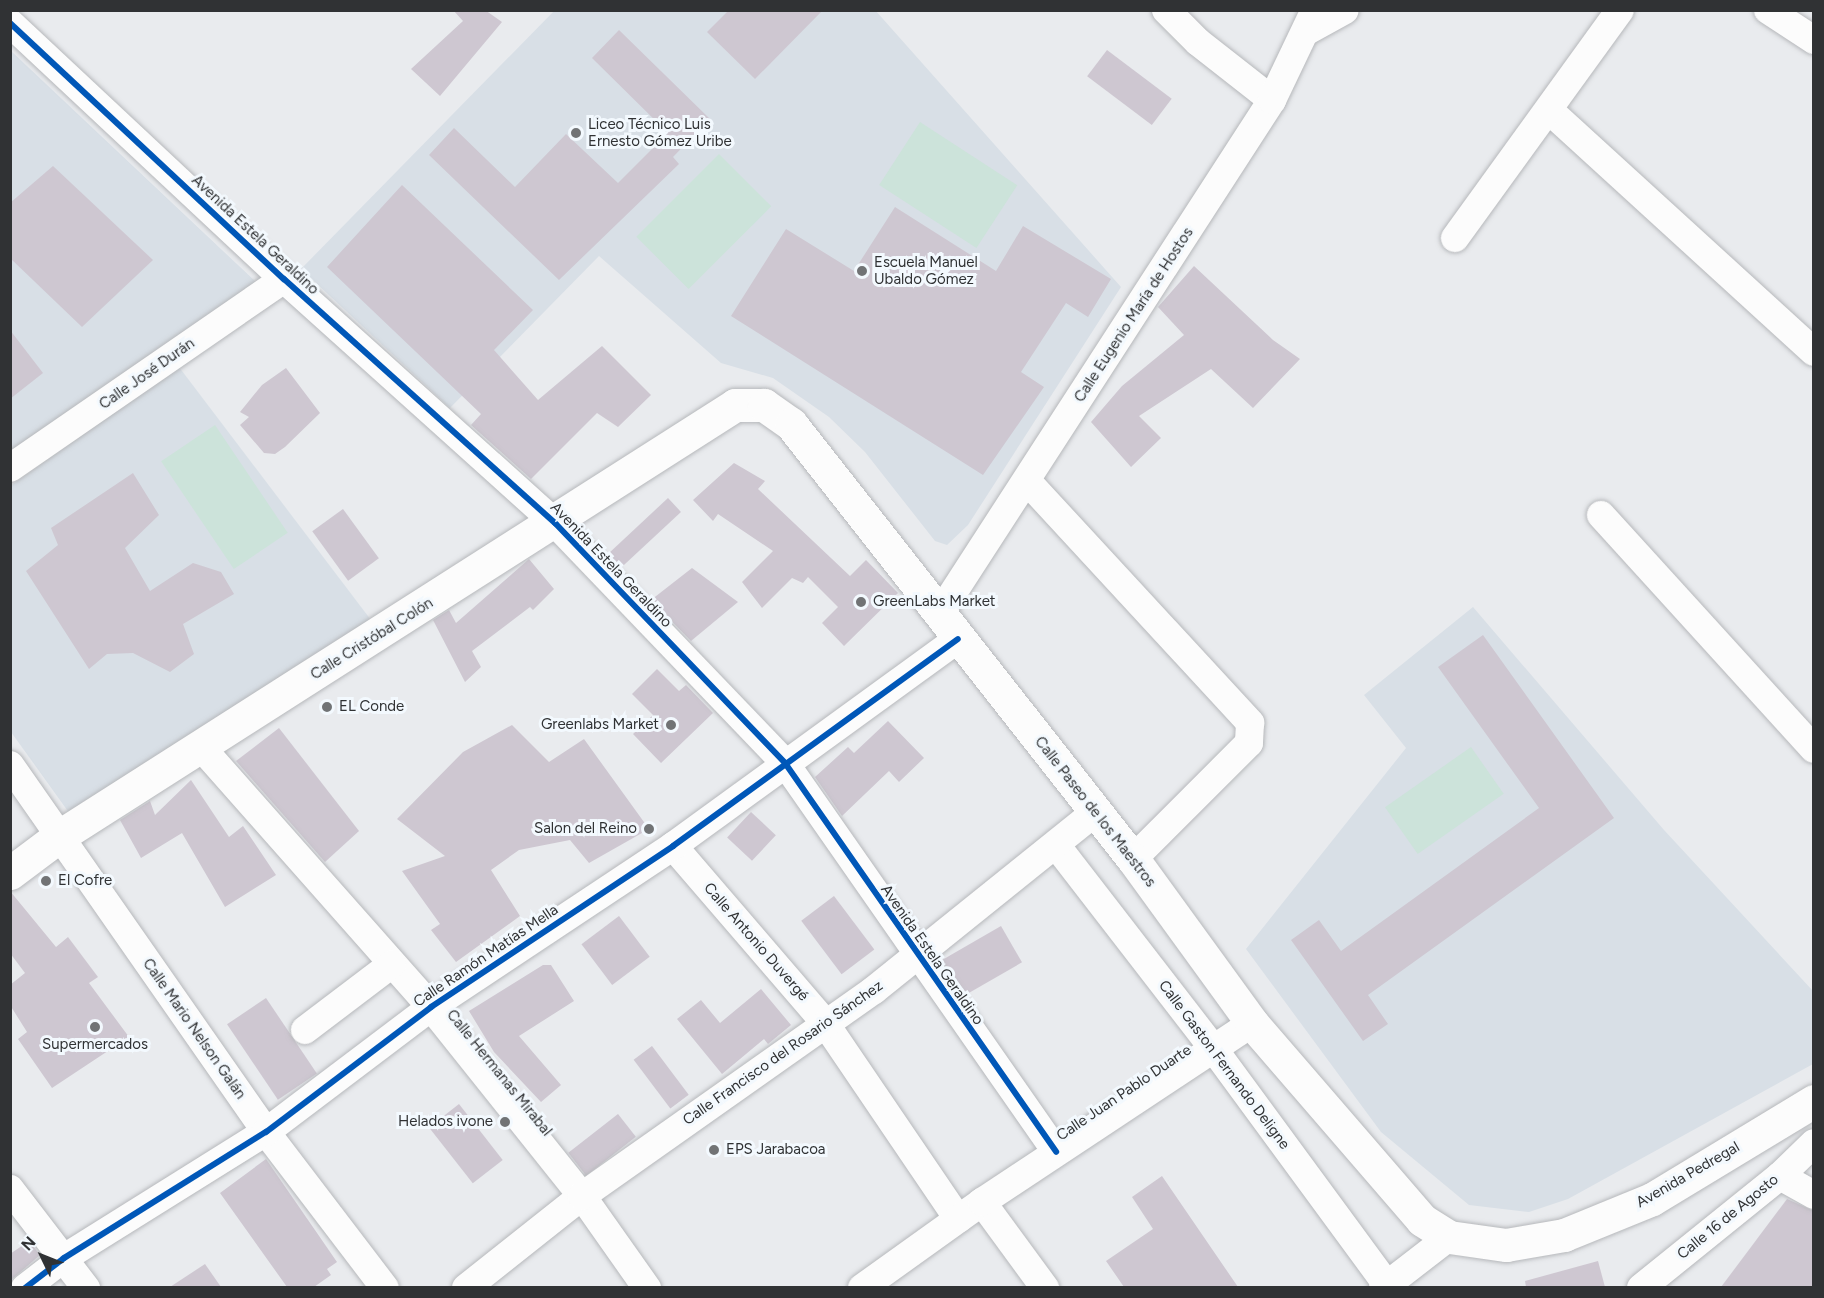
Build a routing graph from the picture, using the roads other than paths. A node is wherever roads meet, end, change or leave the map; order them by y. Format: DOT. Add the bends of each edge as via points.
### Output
graph roads {
  1 [pos="1166,10"];
  2 [pos="1345,10"];
  3 [pos="1620,10"];
  4 [pos="1768,10"];
  5 [pos="1311,21"];
  6 [pos="10,23"];
  7 [pos="1814,40"];
  8 [pos="1272,100"];
  9 [pos="1550,111"];
  10 [pos="1455,238"];
  11 [pos="284,279"];
  12 [pos="1814,352"];
  13 [pos="735,405"];
  14 [pos="10,468"];
  15 [pos="1028,482"];
  16 [pos="1601,515"];
  17 [pos="555,523"];
  18 [pos="940,613"];
  19 [pos="958,639"];
  20 [pos="201,747"];
  21 [pos="1814,749"];
  22 [pos="785,763"];
  23 [pos="10,765"];
  24 [pos="1095,812"];
  25 [pos="58,837"];
  26 [pos="1056,844"];
  27 [pos="673,846"];
  28 [pos="1133,859"];
  29 [pos="10,873"];
  30 [pos="917,955"];
  31 [pos="392,964"];
  32 [pos="431,1007"];
  33 [pos="825,1023"];
  34 [pos="1252,1023"];
  35 [pos="305,1030"];
  36 [pos="1213,1048"];
  37 [pos="1814,1101"];
  38 [pos="266,1132"];
  39 [pos="1814,1143"];
  40 [pos="1056,1152"];
  41 [pos="1780,1176"];
  42 [pos="12,1195"];
  43 [pos="1814,1195"];
  44 [pos="582,1196"];
  45 [pos="982,1202"];
  46 [pos="958,1219"];
  47 [pos="1449,1237"];
  48 [pos="64,1258"];
  49 [pos="25,1287"];
  50 [pos="86,1287"];
  51 [pos="385,1287"];
  52 [pos="466,1287"];
  53 [pos="647,1287"];
  54 [pos="862,1287"];
  55 [pos="1045,1287"];
  56 [pos="1386,1287"];
  57 [pos="1641,1287"];
  1 -- 8 [label="street" via="1198,42"];
  2 -- 5 [label="street"];
  3 -- 9 [label="street"];
  4 -- 7 [label="street"];
  5 -- 8 [label="street, Calle Eugenio María de Hostos"];
  6 -- 11 [label="street, Avenida Estela Geraldino"];
  8 -- 15 [label="street, Calle Eugenio María de Hostos"];
  9 -- 10 [label="street"];
  9 -- 12 [label="street"];
  11 -- 14 [label="street, Calle José Durán"];
  11 -- 17 [label="street, Avenida Estela Geraldino"];
  13 -- 17 [label="main road, Calle Cristóbal Colón"];
  13 -- 18 [label="main road, Calle Paseo de los Maestros" via="764,405 791,424"];
  15 -- 18 [label="street, Calle Eugenio María de Hostos"];
  15 -- 28 [label="street" via="1250,723 1249,744"];
  16 -- 21 [label="street"];
  17 -- 20 [label="main road, Calle Cristóbal Colón"];
  17 -- 22 [label="street, Avenida Estela Geraldino"];
  18 -- 19 [label="main road, Calle Paseo de los Maestros"];
  19 -- 22 [label="street, Calle Ramón Matías Mella"];
  19 -- 24 [label="main road, Calle Paseo de los Maestros"];
  20 -- 25 [label="main road, Calle Cristóbal Colón"];
  20 -- 31 [label="street, Calle Hermanas Mirabal"];
  22 -- 27 [label="street, Calle Ramón Matías Mella"];
  22 -- 30 [label="street, Avenida Estela Geraldino"];
  23 -- 25 [label="street, Calle Mario Nelson Galán"];
  24 -- 26 [label="street, Calle Francisco del Rosario Sánchez"];
  24 -- 28 [label="main road, Calle Paseo de los Maestros"];
  25 -- 29 [label="main road, Calle Cristóbal Colón"];
  25 -- 38 [label="street, Calle Mario Nelson Galán"];
  26 -- 30 [label="street, Calle Francisco del Rosario Sánchez"];
  26 -- 36 [label="street, Calle Gaston Fernando Deligne"];
  27 -- 32 [label="street, Calle Ramón Matías Mella"];
  27 -- 33 [label="street, Calle Antonio Duvergé"];
  28 -- 34 [label="main road, Calle Paseo de los Maestros"];
  30 -- 33 [label="street, Calle Francisco del Rosario Sánchez"];
  30 -- 40 [label="street, Avenida Estela Geraldino"];
  31 -- 32 [label="street, Calle Hermanas Mirabal"];
  31 -- 35 [label="street"];
  32 -- 38 [label="street, Calle Ramón Matías Mella"];
  32 -- 44 [label="street, Calle Hermanas Mirabal"];
  33 -- 44 [label="street, Calle Francisco del Rosario Sánchez"];
  33 -- 46 [label="street, Calle Antonio Duvergé"];
  34 -- 36 [label="street, Calle Juan Pablo Duarte"];
  34 -- 47 [label="main road, Calle Paseo de los Maestros" via="1402,1200 1422,1220"];
  36 -- 40 [label="street, Calle Juan Pablo Duarte"];
  36 -- 56 [label="street, Calle Gaston Fernando Deligne"];
  37 -- 47 [label="main road, Avenida Pedregal" via="1652,1199 1564,1235 1506,1245"];
  38 -- 48 [label="street, Calle Ramón Matías Mella"];
  38 -- 51 [label="street, Calle Mario Nelson Galán"];
  39 -- 41 [label="street, Calle 16 de Agosto"];
  40 -- 45 [label="street, Calle Juan Pablo Duarte"];
  41 -- 43 [label="street"];
  41 -- 57 [label="street, Calle 16 de Agosto"];
  42 -- 48 [label="street"];
  44 -- 52 [label="street, Calle Francisco del Rosario Sánchez"];
  44 -- 53 [label="street, Calle Hermanas Mirabal"];
  45 -- 46 [label="street, Calle Juan Pablo Duarte"];
  45 -- 55 [label="street"];
  46 -- 54 [label="street, Calle Juan Pablo Duarte"];
  47 -- 56 [label="street"];
  48 -- 49 [label="street, Calle Ramón Matías Mella"];
  48 -- 50 [label="street"];
}
